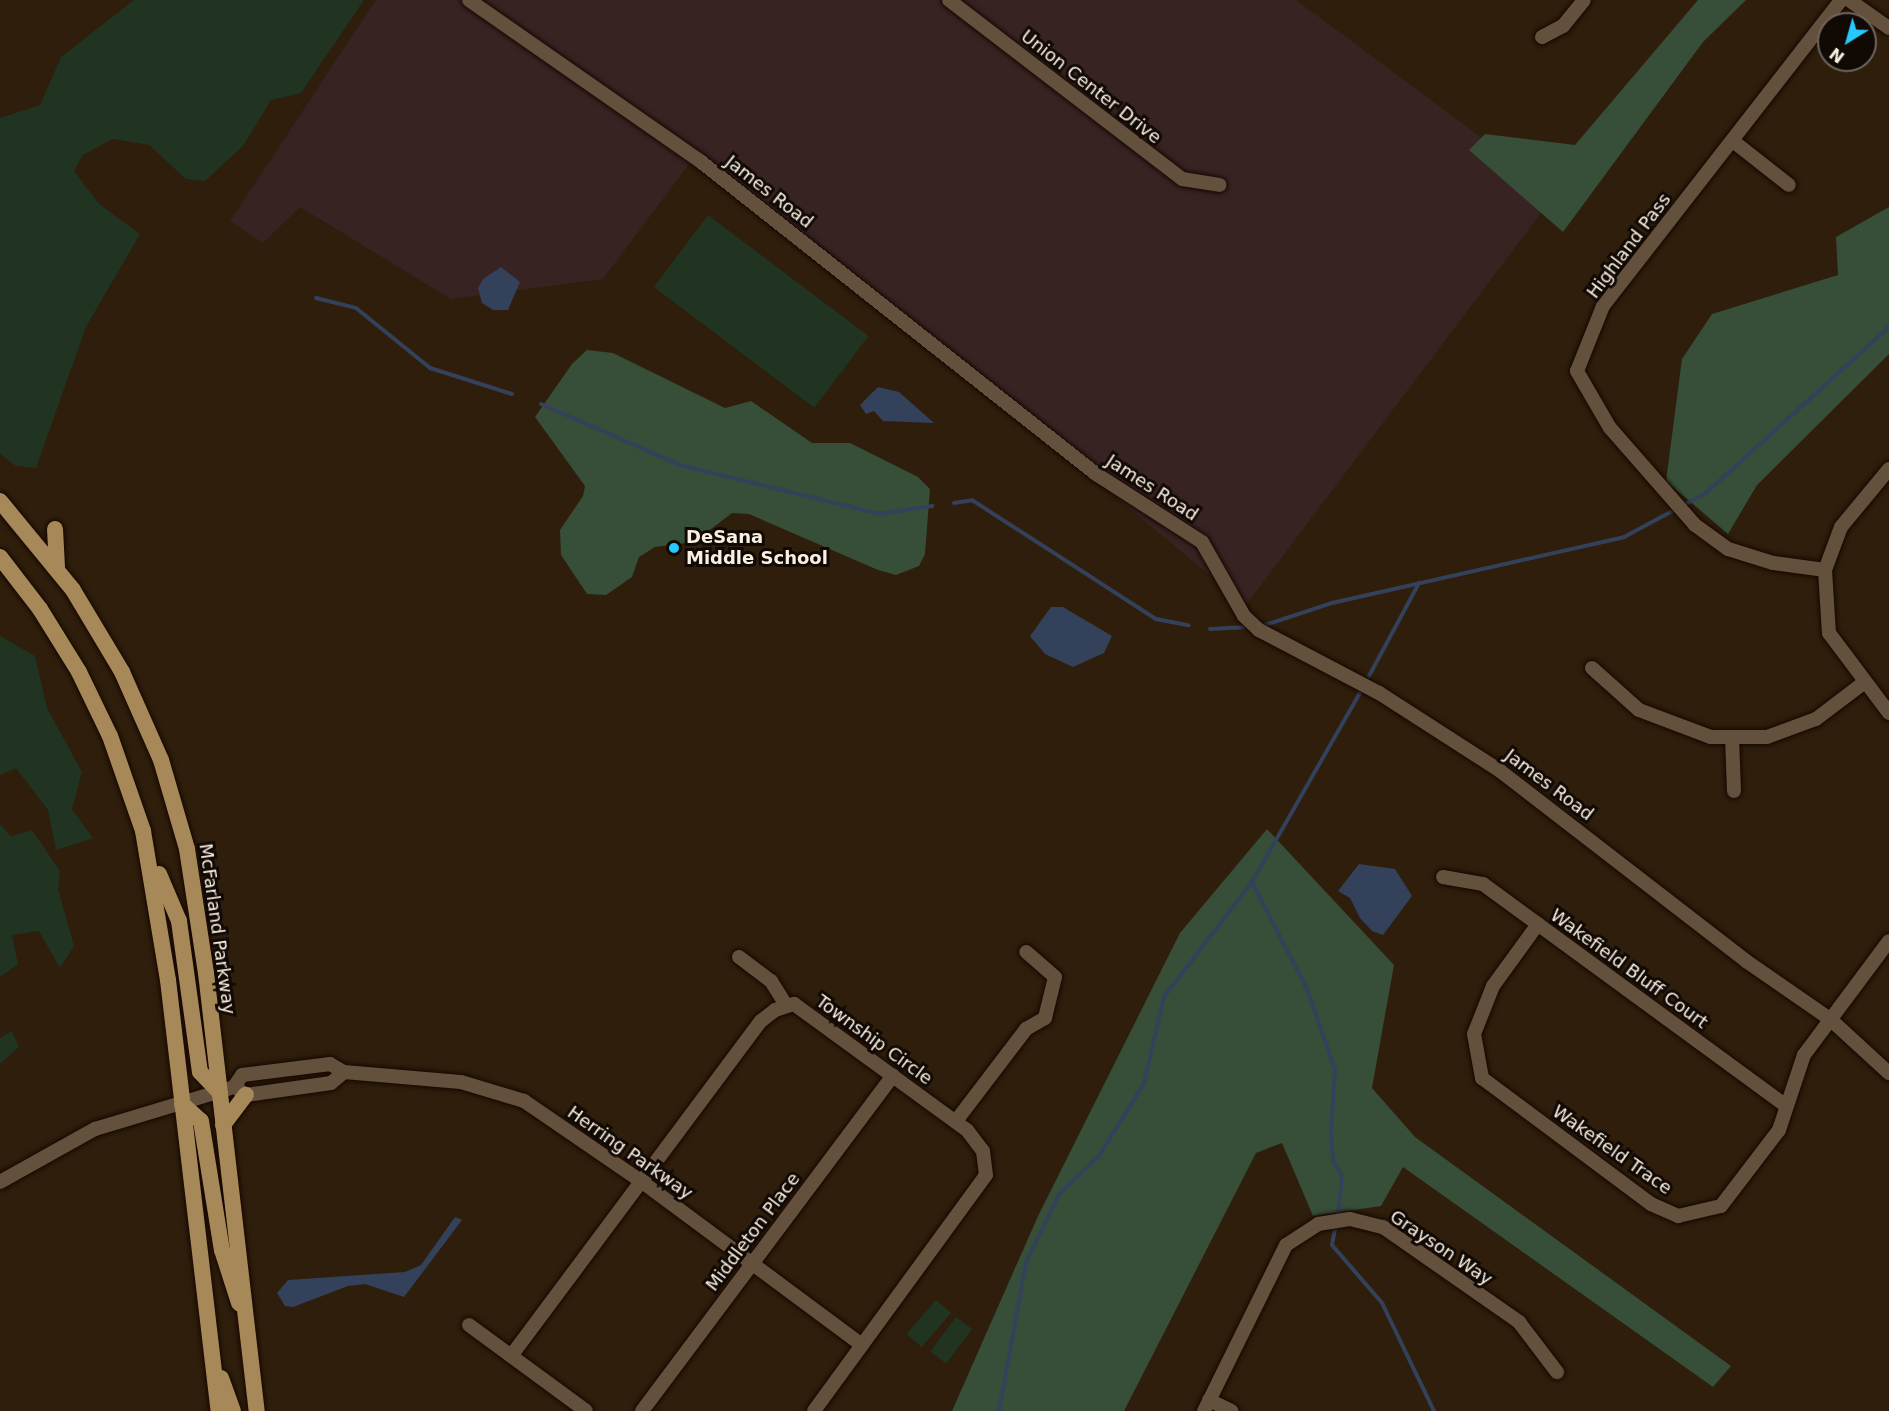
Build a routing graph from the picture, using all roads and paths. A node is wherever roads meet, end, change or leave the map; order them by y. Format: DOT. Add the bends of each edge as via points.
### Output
graph roads {
  1 [pos="469,0"];
  2 [pos="949,0"];
  3 [pos="1584,0"];
  4 [pos="1840,0"];
  5 [pos="1849,0"];
  6 [pos="1889,28"];
  7 [pos="1542,38"];
  8 [pos="1733,141"];
  9 [pos="1220,185"];
  10 [pos="1789,186"];
  11 [pos="1889,470"];
  12 [pos="0,501"];
  13 [pos="54,530"];
  14 [pos="0,557"];
  15 [pos="58,568"];
  16 [pos="1825,570"];
  17 [pos="1592,668"];
  18 [pos="1865,682"];
  19 [pos="1889,713"];
  20 [pos="1732,737"];
  21 [pos="1734,791"];
  22 [pos="150,857"];
  23 [pos="1443,877"];
  24 [pos="1538,924"];
  25 [pos="1889,941"];
  26 [pos="1026,952"];
  27 [pos="739,957"];
  28 [pos="786,1005"];
  29 [pos="1830,1019"];
  30 [pos="344,1072"];
  31 [pos="1889,1073"];
  32 [pos="893,1076"];
  33 [pos="233,1091"];
  34 [pos="182,1104"];
  35 [pos="1786,1106"];
  36 [pos="956,1121"];
  37 [pos="223,1125"];
  38 [pos="641,1180"];
  39 [pos="0,1182"];
  40 [pos="752,1263"];
  41 [pos="245,1314"];
  42 [pos="469,1325"];
  43 [pos="862,1345"];
  44 [pos="511,1356"];
  45 [pos="214,1364"];
  46 [pos="1557,1372"];
  47 [pos="1206,1405"];
  48 [pos="219,1411"];
  49 [pos="233,1411"];
  50 [pos="257,1411"];
  51 [pos="586,1411"];
  52 [pos="642,1411"];
  53 [pos="814,1411"];
  54 [pos="1232,1411"];
  1 -- 29 [label="street, James Road" via="700,161 1096,474 1202,542 1244,616 1259,630 1388,699 1498,770 1746,962"];
  2 -- 9 [label="street, Union Center Drive" via="1182,178"];
  3 -- 7 [label="street" via="1563,26"];
  4 -- 8 [label="street, Highland Pass"];
  5 -- 6 [label="street"];
  8 -- 10 [label="street"];
  8 -- 16 [label="street, Highland Pass" via="1603,306 1577,371 1610,428 1695,525 1728,549 1773,563"];
  11 -- 16 [label="street" via="1841,527"];
  12 -- 15 [label="main road, McFarland Parkway"];
  13 -- 15 [label="main road"];
  14 -- 22 [label="main road" via="54,630 90,694 127,780"];
  15 -- 33 [label="main road, McFarland Parkway" via="122,672 152,737 170,790 193,876"];
  16 -- 18 [label="street" via="1829,633"];
  17 -- 20 [label="street" via="1639,710 1711,737"];
  18 -- 19 [label="street"];
  18 -- 20 [label="street" via="1816,718 1767,737"];
  20 -- 21 [label="street"];
  22 -- 33 [label="main road" via="179,921 200,1072"];
  22 -- 34 [label="main road"];
  23 -- 24 [label="street, Wakefield Bluff Court" via="1483,884"];
  24 -- 35 [label="street, Wakefield Bluff Court"];
  24 -- 35 [label="street, Wakefield Trace" via="1493,986 1474,1034 1482,1078 1641,1197 1678,1216 1721,1206 1779,1130"];
  25 -- 29 [label="street, Wakefield Trace"];
  26 -- 36 [label="street" via="1054,977 1045,1018 1026,1029"];
  27 -- 28 [label="street" via="771,981"];
  28 -- 32 [label="street, Township Circle" via="794,1004"];
  28 -- 38 [label="street, Township Circle" via="761,1021"];
  29 -- 31 [label="street, James Road"];
  29 -- 35 [label="street, Wakefield Trace" via="1804,1055"];
  30 -- 33 [label="street, Herring Parkway" via="331,1083"];
  30 -- 33 [label="street, Herring Parkway" via="330,1064 242,1075"];
  30 -- 38 [label="street, Herring Parkway" via="461,1082 524,1101"];
  32 -- 36 [label="street, Township Circle"];
  32 -- 40 [label="street, Middleton Place"];
  33 -- 34 [label="street, Herring Parkway"];
  33 -- 37 [label="main road"];
  33 -- 37 [label="main road, McFarland Parkway"];
  34 -- 39 [label="street, Herring Parkway" via="95,1129"];
  34 -- 41 [label="main road" via="201,1120 222,1250 230,1283"];
  34 -- 45 [label="main road"];
  36 -- 43 [label="street, Township Circle" via="983,1151 986,1175"];
  37 -- 41 [label="main road, McFarland Parkway"];
  38 -- 40 [label="street, Herring Parkway"];
  38 -- 44 [label="street, Township Circle"];
  40 -- 43 [label="street, Herring Parkway"];
  40 -- 52 [label="street, Middleton Place"];
  41 -- 50 [label="main road, McFarland Parkway"];
  42 -- 44 [label="street"];
  43 -- 53 [label="street, Township Circle"];
  44 -- 51 [label="street"];
  45 -- 48 [label="main road"];
  45 -- 49 [label="main road"];
  46 -- 47 [label="street, Grayson Way" via="1519,1322 1383,1227 1350,1219 1318,1224 1286,1245"];
  47 -- 54 [label="street"];
}
